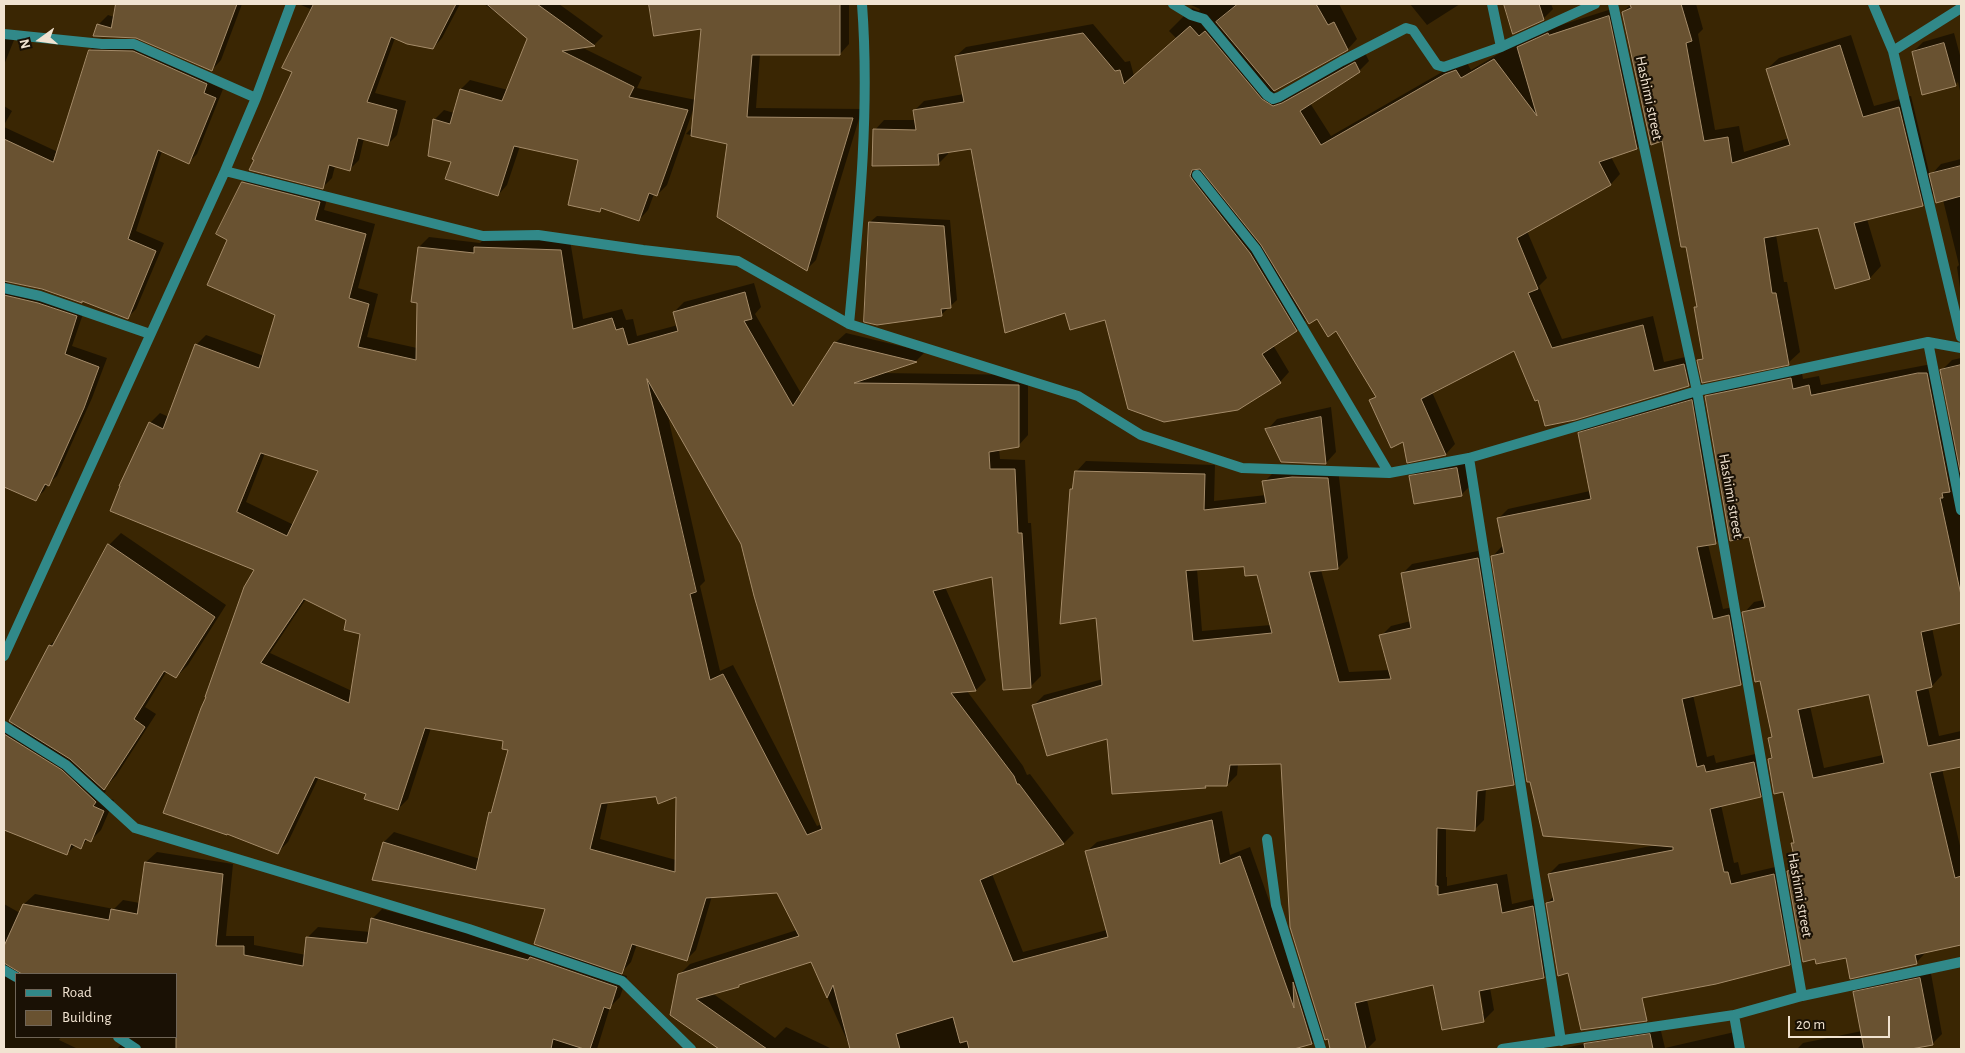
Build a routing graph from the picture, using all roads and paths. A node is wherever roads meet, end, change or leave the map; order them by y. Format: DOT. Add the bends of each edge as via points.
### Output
graph roads {
  1 [pos="291,4"];
  2 [pos="862,4"];
  3 [pos="1173,4"];
  4 [pos="1492,4"];
  5 [pos="1595,4"];
  6 [pos="1613,4"];
  7 [pos="1874,4"];
  8 [pos="1961,8"];
  9 [pos="4,34"];
  10 [pos="1501,47"];
  11 [pos="1893,50"];
  12 [pos="256,98"];
  13 [pos="225,170"];
  14 [pos="1197,175"];
  15 [pos="4,288"];
  16 [pos="849,324"];
  17 [pos="150,334"];
  18 [pos="1961,337"];
  19 [pos="1928,342"];
  20 [pos="1961,348"];
  21 [pos="1698,391"];
  22 [pos="1468,458"];
  23 [pos="1389,473"];
  24 [pos="1961,510"];
  25 [pos="4,656"];
  26 [pos="4,726"];
  27 [pos="1267,838"];
  28 [pos="1961,962"];
  29 [pos="4,970"];
  30 [pos="15,976"];
  31 [pos="1802,996"];
  32 [pos="1734,1016"];
  33 [pos="120,1038"];
  34 [pos="1561,1041"];
  35 [pos="136,1049"];
  36 [pos="691,1049"];
  37 [pos="1321,1049"];
  38 [pos="1502,1049"];
  39 [pos="1740,1049"];
  1 -- 12 [label="street"];
  2 -- 16 [label="street" via="866,51 862,192"];
  3 -- 10 [label="street" via="1190,15 1204,18 1273,99 1406,28 1413,30 1438,65 1444,67"];
  4 -- 10 [label="street"];
  5 -- 10 [label="street"];
  6 -- 21 [label="street, Hashimi street"];
  7 -- 11 [label="street"];
  8 -- 11 [label="street"];
  9 -- 12 [label="street" via="134,44"];
  11 -- 18 [label="street"];
  12 -- 13 [label="street"];
  13 -- 16 [label="street" via="483,236 538,235 738,261"];
  13 -- 17 [label="street"];
  14 -- 23 [label="street" via="1256,249"];
  15 -- 17 [label="street" via="40,296"];
  16 -- 23 [label="street" via="1078,396 1141,435 1242,468"];
  17 -- 25 [label="street"];
  19 -- 20 [label="street"];
  19 -- 21 [label="street"];
  19 -- 24 [label="street"];
  21 -- 22 [label="street"];
  21 -- 31 [label="street, Hashimi street"];
  22 -- 23 [label="street"];
  22 -- 34 [label="street"];
  26 -- 36 [label="street" via="66,764 135,828 469,929 622,982"];
  27 -- 37 [label="street" via="1276,905"];
  28 -- 31 [label="street"];
  29 -- 30 [label="street"];
  31 -- 32 [label="street"];
  32 -- 34 [label="street"];
  32 -- 39 [label="street"];
  33 -- 35 [label="street"];
  34 -- 38 [label="street"];
}
